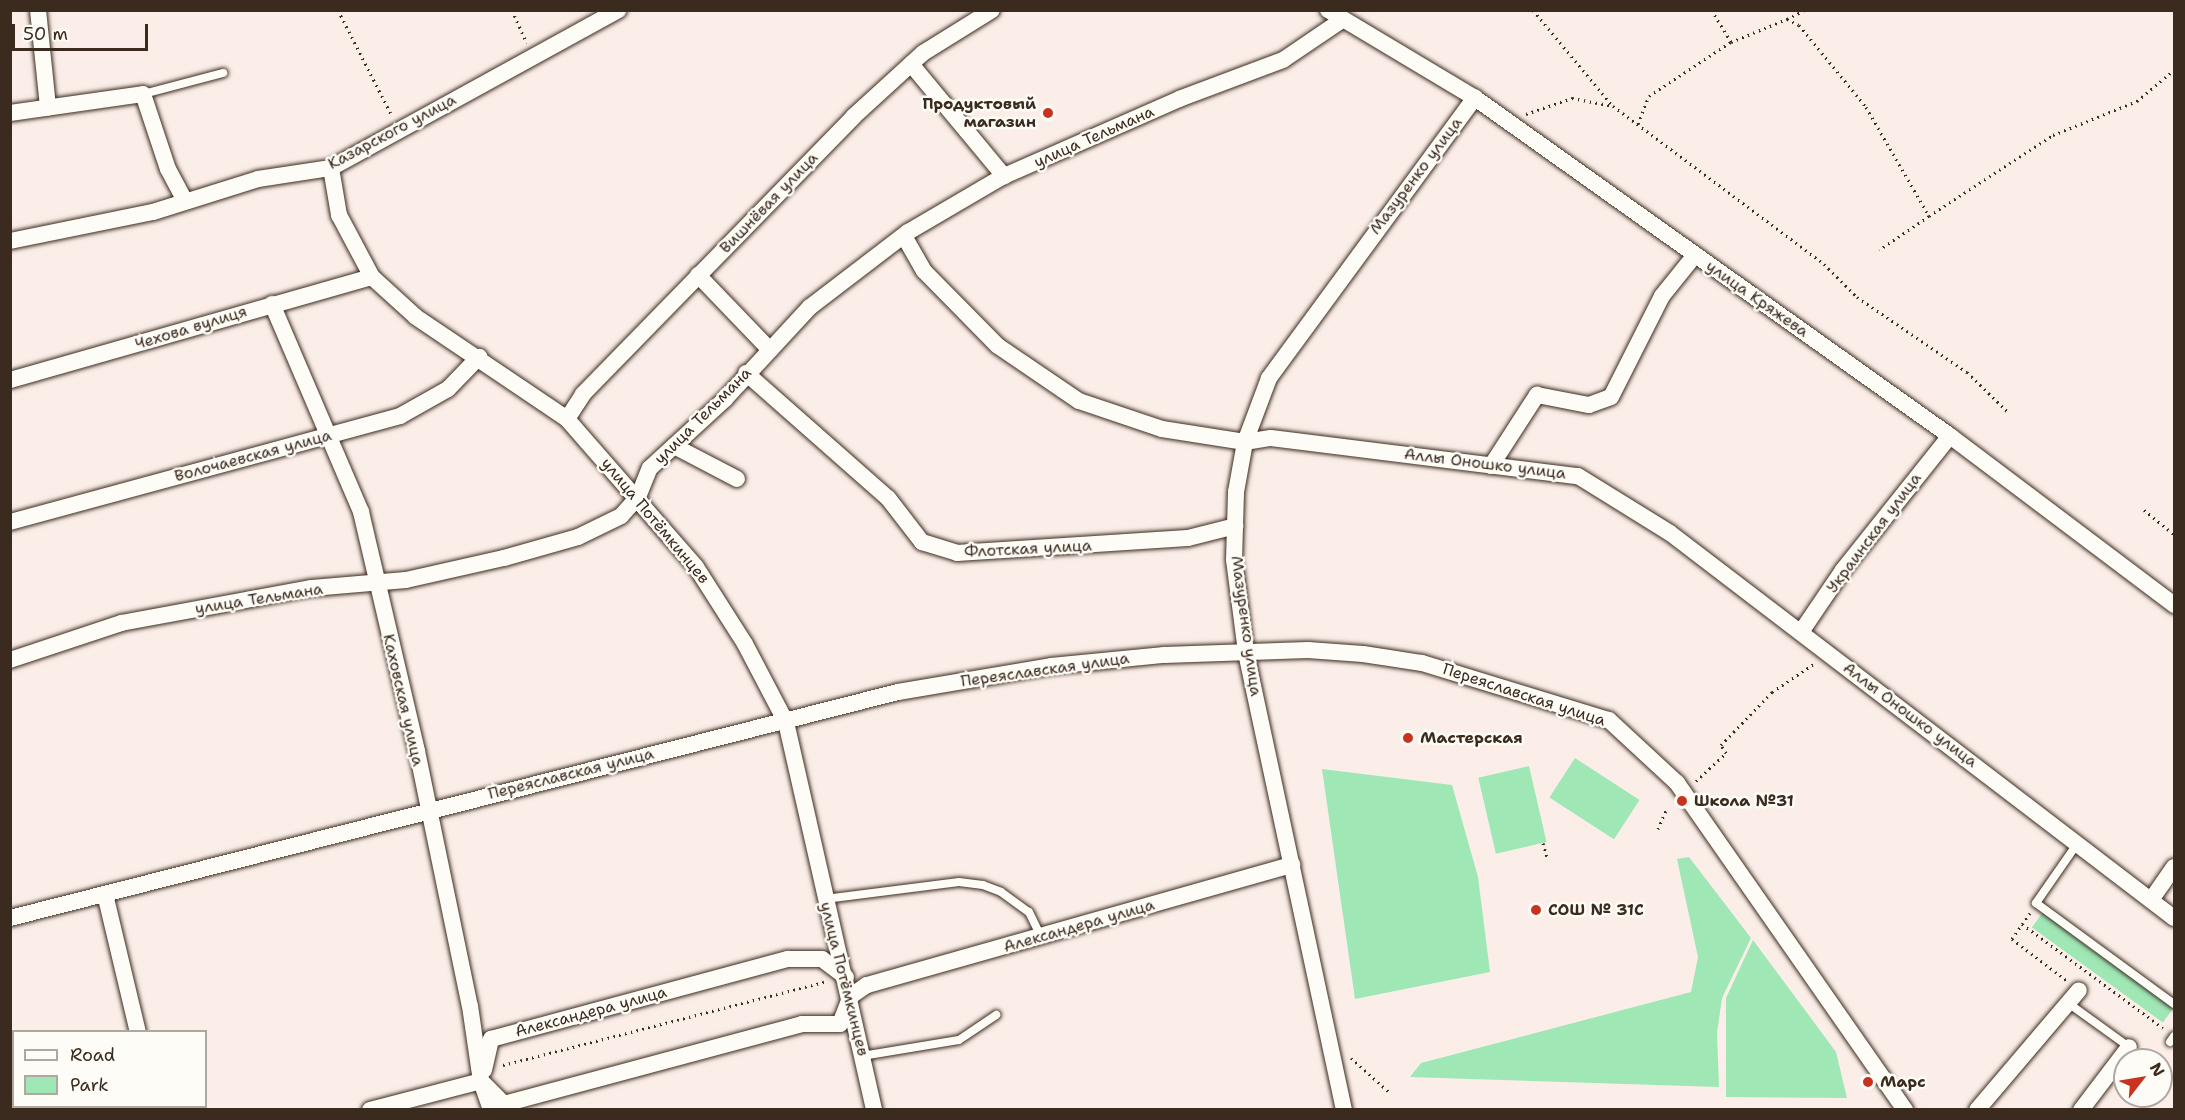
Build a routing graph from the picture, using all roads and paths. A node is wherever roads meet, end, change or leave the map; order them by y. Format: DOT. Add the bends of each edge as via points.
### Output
graph roads {
  1 [pos="38,10"];
  2 [pos="338,10"];
  3 [pos="513,10"];
  4 [pos="618,10"];
  5 [pos="992,10"];
  6 [pos="1328,10"];
  7 [pos="1533,10"];
  8 [pos="1712,10"];
  9 [pos="1805,10"];
  10 [pos="1787,19"];
  11 [pos="1342,20"];
  12 [pos="1731,42"];
  13 [pos="533,55"];
  14 [pos="911,64"];
  15 [pos="2175,70"];
  16 [pos="223,73"];
  17 [pos="143,94"];
  18 [pos="1475,98"];
  19 [pos="1613,106"];
  20 [pos="48,107"];
  21 [pos="10,113"];
  22 [pos="1503,122"];
  23 [pos="1638,124"];
  24 [pos="399,129"];
  25 [pos="331,168"];
  26 [pos="1004,176"];
  27 [pos="184,199"];
  28 [pos="1929,216"];
  29 [pos="904,236"];
  30 [pos="10,241"];
  31 [pos="1879,250"];
  32 [pos="1695,255"];
  33 [pos="698,275"];
  34 [pos="372,277"];
  35 [pos="272,304"];
  36 [pos="770,350"];
  37 [pos="479,357"];
  38 [pos="746,373"];
  39 [pos="10,380"];
  40 [pos="2007,411"];
  41 [pos="567,420"];
  42 [pos="1950,436"];
  43 [pos="328,437"];
  44 [pos="1245,442"];
  45 [pos="674,446"];
  46 [pos="1491,466"];
  47 [pos="737,479"];
  48 [pos="638,496"];
  49 [pos="2144,510"];
  50 [pos="10,522"];
  51 [pos="1235,526"];
  52 [pos="2175,534"];
  53 [pos="377,584"];
  54 [pos="2175,604"];
  55 [pos="1802,632"];
  56 [pos="1246,652"];
  57 [pos="1829,653"];
  58 [pos="10,660"];
  59 [pos="786,722"];
  60 [pos="1683,793"];
  61 [pos="1667,808"];
  62 [pos="428,812"];
  63 [pos="1658,829"];
  64 [pos="1543,843"];
  65 [pos="2077,844"];
  66 [pos="1547,857"];
  67 [pos="1292,865"];
  68 [pos="2175,867"];
  69 [pos="105,894"];
  70 [pos="824,899"];
  71 [pos="2151,900"];
  72 [pos="2036,903"];
  73 [pos="10,918"];
  74 [pos="2175,918"];
  75 [pos="2022,924"];
  76 [pos="1041,937"];
  77 [pos="845,977"];
  78 [pos="827,982"];
  79 [pos="867,986"];
  80 [pos="2079,990"];
  81 [pos="851,996"];
  82 [pos="2068,1003"];
  83 [pos="2175,1004"];
  84 [pos="996,1016"];
  85 [pos="138,1030"];
  86 [pos="2173,1038"];
  87 [pos="2129,1047"];
  88 [pos="1348,1052"];
  89 [pos="862,1056"];
  90 [pos="482,1077"];
  91 [pos="1389,1092"];
  92 [pos="370,1110"];
  93 [pos="491,1110"];
  94 [pos="874,1110"];
  95 [pos="1344,1110"];
  96 [pos="1905,1110"];
  97 [pos="1977,1110"];
  98 [pos="2082,1110"];
  1 -- 20 [label="street"];
  2 -- 24 [label="path"];
  3 -- 13 [label="path"];
  4 -- 13 [label="street, Казарского улица"];
  5 -- 14 [label="street, Вишнёвая улица"];
  6 -- 11 [label="street, улица Кряжева"];
  7 -- 19 [label="path"];
  8 -- 12 [label="path"];
  9 -- 10 [label="path"];
  10 -- 12 [label="path"];
  10 -- 28 [label="path" via="1799,25 1866,107"];
  11 -- 18 [label="street, улица Кряжева"];
  11 -- 26 [label="street, улица Тельмана" via="1282,60 1179,99"];
  12 -- 23 [label="path" via="1649,96"];
  13 -- 24 [label="street, Казарского улица"];
  14 -- 26 [label="street"];
  14 -- 33 [label="street, Вишнёвая улица" via="853,117"];
  15 -- 28 [label="path" via="2137,101 2053,135"];
  16 -- 17 [label="lane"];
  17 -- 20 [label="street"];
  17 -- 27 [label="street" via="168,169"];
  18 -- 22 [label="street, улица Кряжева"];
  18 -- 44 [label="street, Мазуренко улица" via="1269,378"];
  19 -- 22 [label="path" via="1572,98"];
  19 -- 23 [label="path"];
  20 -- 21 [label="street"];
  22 -- 32 [label="street, улица Кряжева"];
  23 -- 40 [label="path" via="1824,264 1857,297 1967,372"];
  24 -- 25 [label="street, Казарского улица"];
  25 -- 27 [label="street, Казарского улица" via="258,179"];
  25 -- 34 [label="street, улица Потёмкинцев" via="339,215"];
  26 -- 29 [label="street, улица Тельмана"];
  27 -- 30 [label="street, Казарского улица" via="153,212"];
  28 -- 31 [label="path"];
  29 -- 36 [label="street, улица Тельмана" via="810,308"];
  29 -- 44 [label="street, Аллы Оношко улица" via="924,271 998,346 1080,401 1162,429"];
  32 -- 42 [label="street, улица Кряжева"];
  32 -- 46 [label="street" via="1662,296 1611,397 1589,405 1537,395"];
  33 -- 36 [label="street"];
  33 -- 41 [label="street, Вишнёвая улица" via="583,394"];
  34 -- 35 [label="street, Чехова вулиця"];
  34 -- 37 [label="street, улица Потёмкинцев" via="416,317"];
  35 -- 39 [label="street, Чехова вулиця"];
  35 -- 43 [label="street, Каховская улица"];
  36 -- 38 [label="street, улица Тельмана"];
  37 -- 41 [label="street, улица Потёмкинцев"];
  37 -- 43 [label="street, Волочаевская улица" via="448,389 400,416"];
  38 -- 45 [label="street, улица Тельмана" via="725,399"];
  38 -- 51 [label="street, Флотская улица" via="888,498 922,542 948,550 1095,546 1188,538"];
  41 -- 48 [label="street, улица Потёмкинцев"];
  42 -- 54 [label="street, улица Кряжева"];
  42 -- 55 [label="street, Украинская улица" via="1844,570"];
  43 -- 50 [label="street, Волочаевская улица"];
  43 -- 53 [label="street, Каховская улица" via="361,512"];
  44 -- 46 [label="street, Аллы Оношко улица" via="1271,438"];
  44 -- 51 [label="street, Мазуренко улица"];
  45 -- 47 [label="street"];
  45 -- 48 [label="street, улица Тельмана" via="650,468"];
  46 -- 55 [label="street, Аллы Оношко улица" via="1578,476 1670,533"];
  48 -- 53 [label="street, улица Тельмана" via="621,516 578,537 504,558"];
  48 -- 59 [label="street, улица Потёмкинцев" via="696,567 745,644"];
  49 -- 52 [label="path"];
  51 -- 56 [label="street, Мазуренко улица" via="1234,560"];
  53 -- 58 [label="street, улица Тельмана" via="312,588 121,623"];
  53 -- 62 [label="street, Каховская улица"];
  55 -- 57 [label="street, Аллы Оношко улица"];
  56 -- 59 [label="street, Переяславская улица" via="1051,666 898,692"];
  56 -- 60 [label="street, Переяславская улица" via="1363,654 1422,663 1520,691 1609,720"];
  56 -- 67 [label="street, Мазуренко улица"];
  57 -- 60 [label="path" via="1772,692 1721,745 1726,753"];
  57 -- 65 [label="street, Аллы Оношко улица"];
  59 -- 62 [label="street, Переяславская улица"];
  59 -- 70 [label="street, улица Потёмкинцев"];
  60 -- 96 [label="street, Переяславская улица"];
  61 -- 63 [label="path"];
  62 -- 69 [label="street, Переяславская улица"];
  62 -- 90 [label="street, Каховская улица"];
  64 -- 66 [label="path"];
  65 -- 71 [label="street, Аллы Оношко улица"];
  65 -- 72 [label="lane"];
  67 -- 76 [label="street, Александера улица"];
  67 -- 95 [label="street, Мазуренко улица"];
  68 -- 71 [label="street"];
  69 -- 73 [label="street, Переяславская улица"];
  69 -- 85 [label="street"];
  70 -- 76 [label="lane" via="959,882 983,885 1001,892 1029,912"];
  70 -- 77 [label="street, улица Потёмкинцев"];
  71 -- 74 [label="street, Аллы Оношко улица"];
  72 -- 75 [label="path"];
  72 -- 83 [label="lane"];
  75 -- 80 [label="path" via="2012,939"];
  75 -- 86 [label="path"];
  76 -- 79 [label="street, Александера улица"];
  77 -- 79 [label="street, Александера улица"];
  77 -- 81 [label="street, улица Потёмкинцев"];
  77 -- 90 [label="street, Александера улица" via="822,959 788,959 492,1039"];
  78 -- 90 [label="path"];
  79 -- 81 [label="street, Александера улица"];
  80 -- 82 [label="street"];
  81 -- 89 [label="street, улица Потёмкинцев"];
  81 -- 90 [label="street" via="840,1024 802,1024 504,1104"];
  82 -- 87 [label="lane"];
  82 -- 97 [label="street"];
  84 -- 89 [label="lane" via="959,1040"];
  87 -- 98 [label="street"];
  88 -- 91 [label="path" via="1362,1070"];
  89 -- 94 [label="street, улица Потёмкинцев"];
  90 -- 92 [label="street"];
  90 -- 93 [label="street, Каховская улица"];
}
